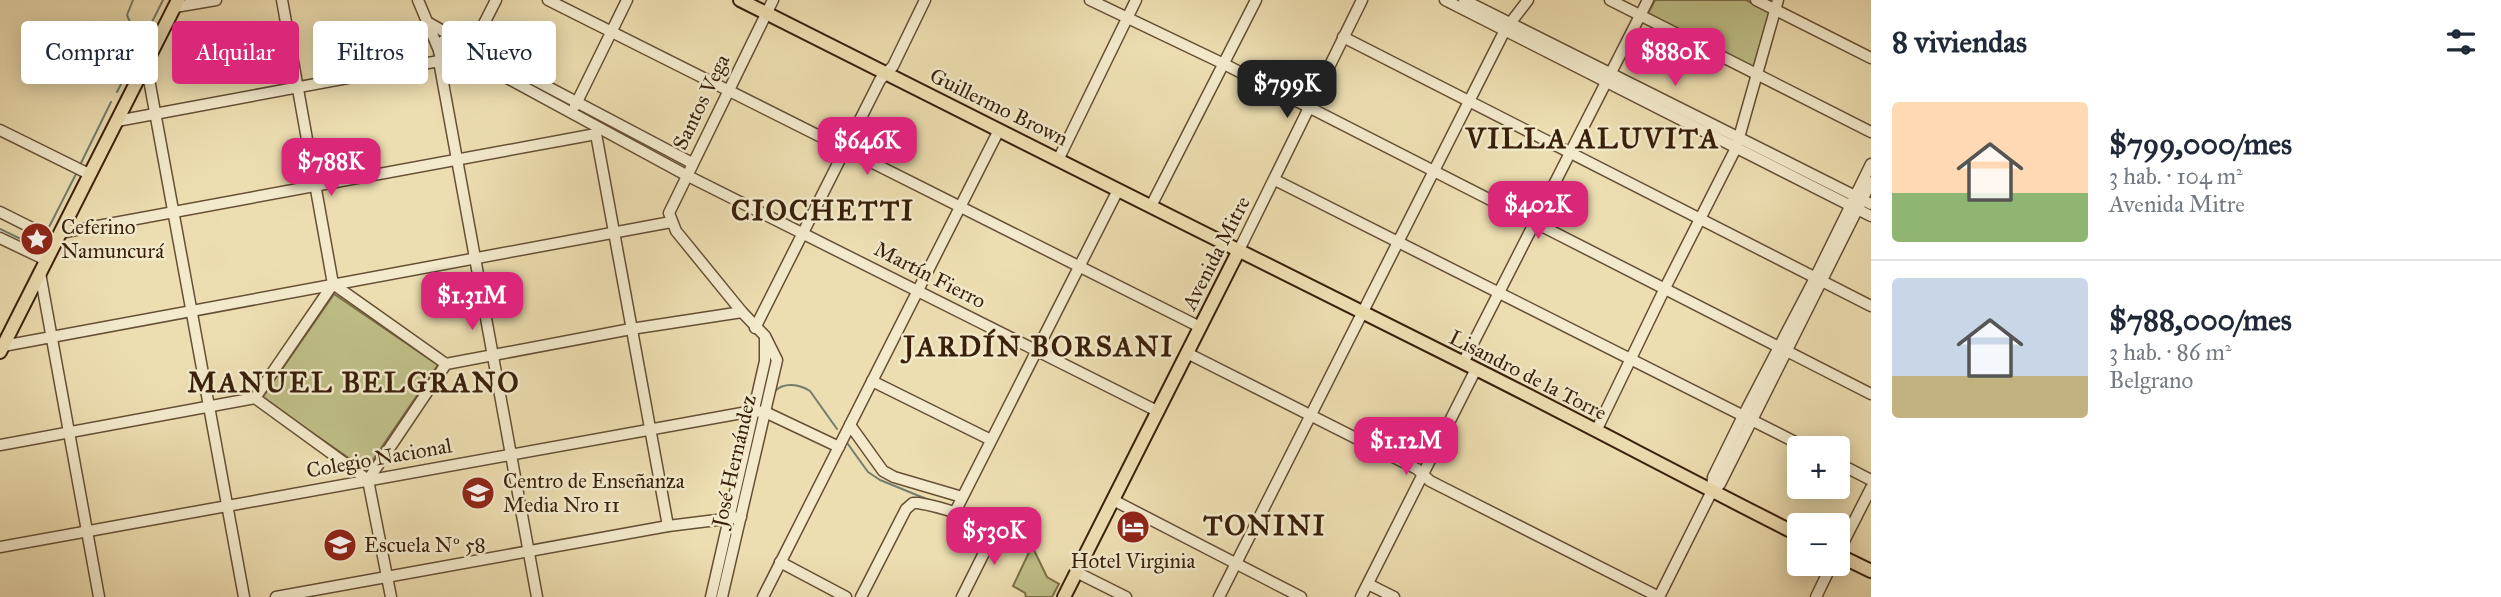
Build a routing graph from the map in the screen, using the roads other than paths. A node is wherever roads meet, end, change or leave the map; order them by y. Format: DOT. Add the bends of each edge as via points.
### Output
graph roads {
  1 [pos="216,0"];
  2 [pos="282,0"];
  3 [pos="418,0"];
  4 [pos="496,0"];
  5 [pos="548,0"];
  6 [pos="627,0"];
  7 [pos="740,0"];
  8 [pos="773,0"];
  9 [pos="925,0"];
  10 [pos="1090,0"];
  11 [pos="1136,0"];
  12 [pos="1256,0"];
  13 [pos="1362,0"];
  14 [pos="1445,0"];
  15 [pos="1464,0"];
  16 [pos="1528,0"];
  17 [pos="1610,0"];
  18 [pos="1648,0"];
  19 [pos="1756,0"];
  20 [pos="176,3"];
  21 [pos="1777,5"];
  22 [pos="766,13"];
  23 [pos="1640,15"];
  24 [pos="1126,19"];
  25 [pos="485,21"];
  26 [pos="429,23"];
  27 [pos="1507,26"];
  28 [pos="442,30"];
  29 [pos="611,32"];
  30 [pos="1343,37"];
  31 [pos="158,39"];
  32 [pos="442,45"];
  33 [pos="439,55"];
  34 [pos="442,56"];
  35 [pos="1871,58"];
  36 [pos="1224,64"];
  37 [pos="887,73"];
  38 [pos="1758,75"];
  39 [pos="1609,78"];
  40 [pos="136,84"];
  41 [pos="150,84"];
  42 [pos="529,84"];
  43 [pos="298,87"];
  44 [pos="728,90"];
  45 [pos="1468,100"];
  46 [pos="574,108"];
  47 [pos="1310,109"];
  48 [pos="156,113"];
  49 [pos="604,118"];
  50 [pos="117,121"];
  51 [pos="0,130"];
  52 [pos="999,130"];
  53 [pos="597,131"];
  54 [pos="1871,132"];
  55 [pos="1738,143"];
  56 [pos="846,149"];
  57 [pos="1571,152"];
  58 [pos="1059,158"];
  59 [pos="457,160"];
  60 [pos="692,163"];
  61 [pos="1871,164"];
  62 [pos="1435,172"];
  63 [pos="89,174"];
  64 [pos="686,174"];
  65 [pos="1275,180"];
  66 [pos="1871,182"];
  67 [pos="314,186"];
  68 [pos="1118,190"];
  69 [pos="1859,203"];
  70 [pos="960,205"];
  71 [pos="1151,206"];
  72 [pos="0,212"];
  73 [pos="173,212"];
  74 [pos="1871,216"];
  75 [pos="1699,218"];
  76 [pos="671,222"];
  77 [pos="1534,222"];
  78 [pos="614,232"];
  79 [pos="803,233"];
  80 [pos="58,236"];
  81 [pos="0,238"];
  82 [pos="1398,240"];
  83 [pos="1238,252"];
  84 [pos="475,258"];
  85 [pos="43,266"];
  86 [pos="1079,267"];
  87 [pos="1819,280"];
  88 [pos="332,284"];
  89 [pos="1665,288"];
  90 [pos="918,291"];
  91 [pos="1499,292"];
  92 [pos="1871,306"];
  93 [pos="190,310"];
  94 [pos="742,312"];
  95 [pos="1363,312"];
  96 [pos="1200,327"];
  97 [pos="755,328"];
  98 [pos="631,330"];
  99 [pos="52,335"];
  100 [pos="765,337"];
  101 [pos="3,343"];
  102 [pos="1783,349"];
  103 [pos="1036,350"];
  104 [pos="1187,353"];
  105 [pos="492,355"];
  106 [pos="1631,358"];
  107 [pos="1463,363"];
  108 [pos="446,364"];
  109 [pos="1476,369"];
  110 [pos="872,381"];
  111 [pos="1871,394"];
  112 [pos="255,398"];
  113 [pos="209,408"];
  114 [pos="753,411"];
  115 [pos="1157,411"];
  116 [pos="765,412"];
  117 [pos="1310,414"];
  118 [pos="1747,418"];
  119 [pos="850,425"];
  120 [pos="649,428"];
  121 [pos="1596,431"];
  122 [pos="70,433"];
  123 [pos="1787,438"];
  124 [pos="991,440"];
  125 [pos="0,445"];
  126 [pos="839,447"];
  127 [pos="511,454"];
  128 [pos="743,455"];
  129 [pos="755,457"];
  130 [pos="1850,469"];
  131 [pos="1424,475"];
  132 [pos="368,480"];
  133 [pos="1871,480"];
  134 [pos="1871,488"];
  135 [pos="1712,491"];
  136 [pos="960,500"];
  137 [pos="1113,500"];
  138 [pos="227,505"];
  139 [pos="954,514"];
  140 [pos="741,517"];
  141 [pos="729,519"];
  142 [pos="668,526"];
  143 [pos="1787,529"];
  144 [pos="1850,530"];
  145 [pos="87,532"];
  146 [pos="0,547"];
  147 [pos="529,552"];
  148 [pos="1850,560"];
  149 [pos="780,562"];
  150 [pos="1237,564"];
  151 [pos="1871,571"];
  152 [pos="1076,572"];
  153 [pos="1826,576"];
  154 [pos="387,577"];
  155 [pos="1368,584"];
  156 [pos="99,597"];
  157 [pos="244,597"];
  158 [pos="276,597"];
  159 [pos="391,597"];
  160 [pos="537,597"];
  161 [pos="710,597"];
  162 [pos="722,597"];
  163 [pos="763,597"];
  164 [pos="846,597"];
  165 [pos="861,597"];
  166 [pos="962,597"];
  167 [pos="1063,597"];
  168 [pos="1126,597"];
  169 [pos="1219,597"];
  170 [pos="1301,597"];
  171 [pos="1361,597"];
  172 [pos="1394,597"];
  173 [pos="1659,597"];
  174 [pos="1816,597"];
  1 -- 20 [label="street"];
  2 -- 43 [label="street"];
  3 -- 26 [label="street"];
  4 -- 25 [label="street"];
  5 -- 29 [label="street"];
  6 -- 29 [label="street"];
  7 -- 22 [label="main road, Guillermo Brown"];
  8 -- 22 [label="street, Santos Vega"];
  9 -- 37 [label="street"];
  10 -- 24 [label="street"];
  11 -- 24 [label="street"];
  12 -- 36 [label="street"];
  13 -- 30 [label="street, Avenida Mitre"];
  14 -- 27 [label="street"];
  15 -- 27 [label="street"];
  16 -- 27 [label="street"];
  17 -- 23 [label="street"];
  18 -- 23 [label="street"];
  19 -- 21 [label="street"];
  20 -- 31 [label="main road"];
  21 -- 35 [label="street"];
  21 -- 38 [label="street"];
  22 -- 37 [label="main road, Guillermo Brown"];
  22 -- 44 [label="street, Santos Vega"];
  23 -- 38 [label="street"];
  23 -- 39 [label="street"];
  24 -- 36 [label="street"];
  24 -- 58 [label="street"];
  26 -- 28 [label="street, Martín Fierro"];
  26 -- 33 [label="street"];
  27 -- 39 [label="street"];
  27 -- 45 [label="street"];
  29 -- 44 [label="street"];
  29 -- 46 [label="street"];
  30 -- 45 [label="street"];
  30 -- 47 [label="street, Avenida Mitre"];
  32 -- 33 [label="street"];
  33 -- 34 [label="street"];
  33 -- 43 [label="street"];
  33 -- 59 [label="street"];
  36 -- 47 [label="street"];
  36 -- 71 [label="street"];
  37 -- 52 [label="main road, Guillermo Brown"];
  37 -- 56 [label="street"];
  38 -- 54 [label="street"];
  38 -- 55 [label="street"];
  39 -- 55 [label="street"];
  39 -- 57 [label="street"];
  40 -- 50 [label="main road"];
  41 -- 48 [label="street"];
  42 -- 46 [label="street, Martín Fierro"];
  43 -- 48 [label="street"];
  43 -- 67 [label="street"];
  44 -- 56 [label="street"];
  44 -- 60 [label="street, Santos Vega"];
  45 -- 57 [label="street"];
  45 -- 62 [label="street"];
  46 -- 49 [label="street, Martín Fierro"];
  46 -- 53 [label="street, Martín Fierro"];
  47 -- 62 [label="street"];
  47 -- 65 [label="street, Avenida Mitre"];
  48 -- 50 [label="street"];
  48 -- 73 [label="street"];
  49 -- 53 [label="street"];
  49 -- 60 [label="street, Martín Fierro"];
  50 -- 63 [label="main road"];
  51 -- 63 [label="street"];
  52 -- 58 [label="main road, Guillermo Brown"];
  52 -- 70 [label="street"];
  53 -- 59 [label="street"];
  53 -- 64 [label="street, Martín Fierro"];
  53 -- 78 [label="street"];
  55 -- 69 [label="street"];
  55 -- 75 [label="street"];
  56 -- 70 [label="street"];
  56 -- 79 [label="street"];
  57 -- 75 [label="street"];
  57 -- 77 [label="street"];
  58 -- 68 [label="main road, Guillermo Brown"];
  59 -- 67 [label="street"];
  59 -- 84 [label="street"];
  60 -- 64 [label="street, Santos Vega"];
  61 -- 69 [label="street"];
  62 -- 77 [label="street"];
  62 -- 82 [label="street"];
  63 -- 80 [label="main road"];
  64 -- 76 [label="street, Santos Vega" via="669,213"];
  64 -- 79 [label="street, Martín Fierro"];
  65 -- 82 [label="street"];
  65 -- 83 [label="street, Avenida Mitre"];
  66 -- 69 [label="street"];
  67 -- 73 [label="street"];
  67 -- 88 [label="street"];
  68 -- 71 [label="main road, Guillermo Brown"];
  68 -- 86 [label="street"];
  69 -- 74 [label="street"];
  69 -- 87 [label="street"];
  70 -- 86 [label="street"];
  70 -- 90 [label="street"];
  71 -- 83 [label="main road, Guillermo Brown"];
  72 -- 80 [label="street"];
  73 -- 80 [label="street"];
  73 -- 93 [label="street"];
  75 -- 87 [label="street"];
  75 -- 89 [label="street"];
  76 -- 78 [label="street"];
  76 -- 94 [label="street, José Hernández"];
  77 -- 89 [label="street"];
  77 -- 91 [label="street"];
  78 -- 84 [label="street"];
  78 -- 98 [label="street"];
  79 -- 90 [label="street, Martín Fierro"];
  79 -- 97 [label="street"];
  80 -- 85 [label="main road"];
  81 -- 85 [label="street"];
  82 -- 91 [label="street"];
  82 -- 95 [label="street"];
  83 -- 95 [label="main road, Lisandro de la Torre"];
  83 -- 96 [label="main road, Avenida Mitre"];
  84 -- 88 [label="street"];
  84 -- 105 [label="street"];
  85 -- 99 [label="street"];
  85 -- 101 [label="main road"];
  86 -- 96 [label="street"];
  86 -- 103 [label="street"];
  87 -- 92 [label="street"];
  87 -- 102 [label="street"];
  88 -- 93 [label="street"];
  88 -- 108 [label="street"];
  88 -- 112 [label="street"];
  89 -- 102 [label="street"];
  89 -- 106 [label="street"];
  90 -- 103 [label="street, Martín Fierro"];
  90 -- 110 [label="street"];
  91 -- 106 [label="street"];
  91 -- 107 [label="street"];
  93 -- 99 [label="street"];
  93 -- 113 [label="street"];
  94 -- 97 [label="street, José Hernández"];
  94 -- 98 [label="street"];
  95 -- 107 [label="main road, Lisandro de la Torre"];
  95 -- 117 [label="street"];
  96 -- 104 [label="main road, Avenida Mitre"];
  97 -- 100 [label="street, José Hernández"];
  98 -- 105 [label="street"];
  98 -- 120 [label="street"];
  99 -- 101 [label="street"];
  99 -- 122 [label="street"];
  100 -- 114 [label="street, José Hernández" via="765,361"];
  100 -- 116 [label="street, José Hernández" via="777,365"];
  102 -- 111 [label="street"];
  102 -- 118 [label="street"];
  103 -- 115 [label="street, Martín Fierro"];
  103 -- 124 [label="street"];
  104 -- 115 [label="main road, Avenida Mitre"];
  104 -- 117 [label="street"];
  105 -- 108 [label="street"];
  105 -- 127 [label="street"];
  106 -- 118 [label="street"];
  106 -- 121 [label="street"];
  107 -- 109 [label="main road, Lisandro de la Torre"];
  108 -- 132 [label="street"];
  109 -- 121 [label="main road, Lisandro de la Torre"];
  109 -- 131 [label="street"];
  110 -- 119 [label="street"];
  110 -- 124 [label="street"];
  112 -- 113 [label="street"];
  112 -- 132 [label="street"];
  113 -- 122 [label="street"];
  113 -- 138 [label="street"];
  114 -- 116 [label="street, Colegio Nacional"];
  114 -- 120 [label="street, Colegio Nacional"];
  114 -- 128 [label="street, José Hernández"];
  115 -- 137 [label="main road, Avenida Mitre"];
  116 -- 126 [label="street"];
  116 -- 129 [label="street, José Hernández"];
  117 -- 131 [label="street"];
  117 -- 150 [label="street"];
  118 -- 123 [label="street"];
  118 -- 135 [label="street" via="1713,477"];
  119 -- 126 [label="street"];
  119 -- 136 [label="street" via="883,471"];
  120 -- 127 [label="street, Colegio Nacional"];
  120 -- 142 [label="street"];
  121 -- 135 [label="main road, Lisandro de la Torre"];
  122 -- 125 [label="street"];
  122 -- 145 [label="street"];
  124 -- 136 [label="street"];
  126 -- 149 [label="street"];
  127 -- 132 [label="street, Colegio Nacional"];
  127 -- 147 [label="street"];
  128 -- 129 [label="street"];
  128 -- 141 [label="street, José Hernández"];
  129 -- 140 [label="street, José Hernández"];
  130 -- 133 [label="street"];
  131 -- 155 [label="street"];
  131 -- 173 [label="street"];
  132 -- 138 [label="street, Colegio Nacional"];
  132 -- 154 [label="street"];
  134 -- 144 [label="street"];
  135 -- 143 [label="main road, Lisandro de la Torre"];
  135 -- 173 [label="street"];
  136 -- 139 [label="street"];
  137 -- 150 [label="street"];
  137 -- 152 [label="main road, Avenida Mitre"];
  138 -- 145 [label="street, Colegio Nacional"];
  138 -- 157 [label="street"];
  139 -- 165 [label="street" via="922,503 906,509"];
  139 -- 166 [label="street" via="993,531"];
  140 -- 141 [label="street"];
  140 -- 162 [label="street, José Hernández"];
  141 -- 142 [label="street"];
  141 -- 161 [label="street, José Hernández"];
  142 -- 147 [label="street"];
  145 -- 146 [label="street, Colegio Nacional"];
  145 -- 156 [label="street"];
  147 -- 154 [label="street"];
  147 -- 160 [label="street"];
  148 -- 151 [label="main road"];
  149 -- 163 [label="street"];
  149 -- 164 [label="street"];
  150 -- 169 [label="street"];
  150 -- 170 [label="street"];
  152 -- 167 [label="main road, Avenida Mitre"];
  152 -- 168 [label="street"];
  153 -- 174 [label="street"];
  154 -- 158 [label="street"];
  154 -- 159 [label="street"];
  155 -- 171 [label="street"];
  155 -- 172 [label="street"];
}
